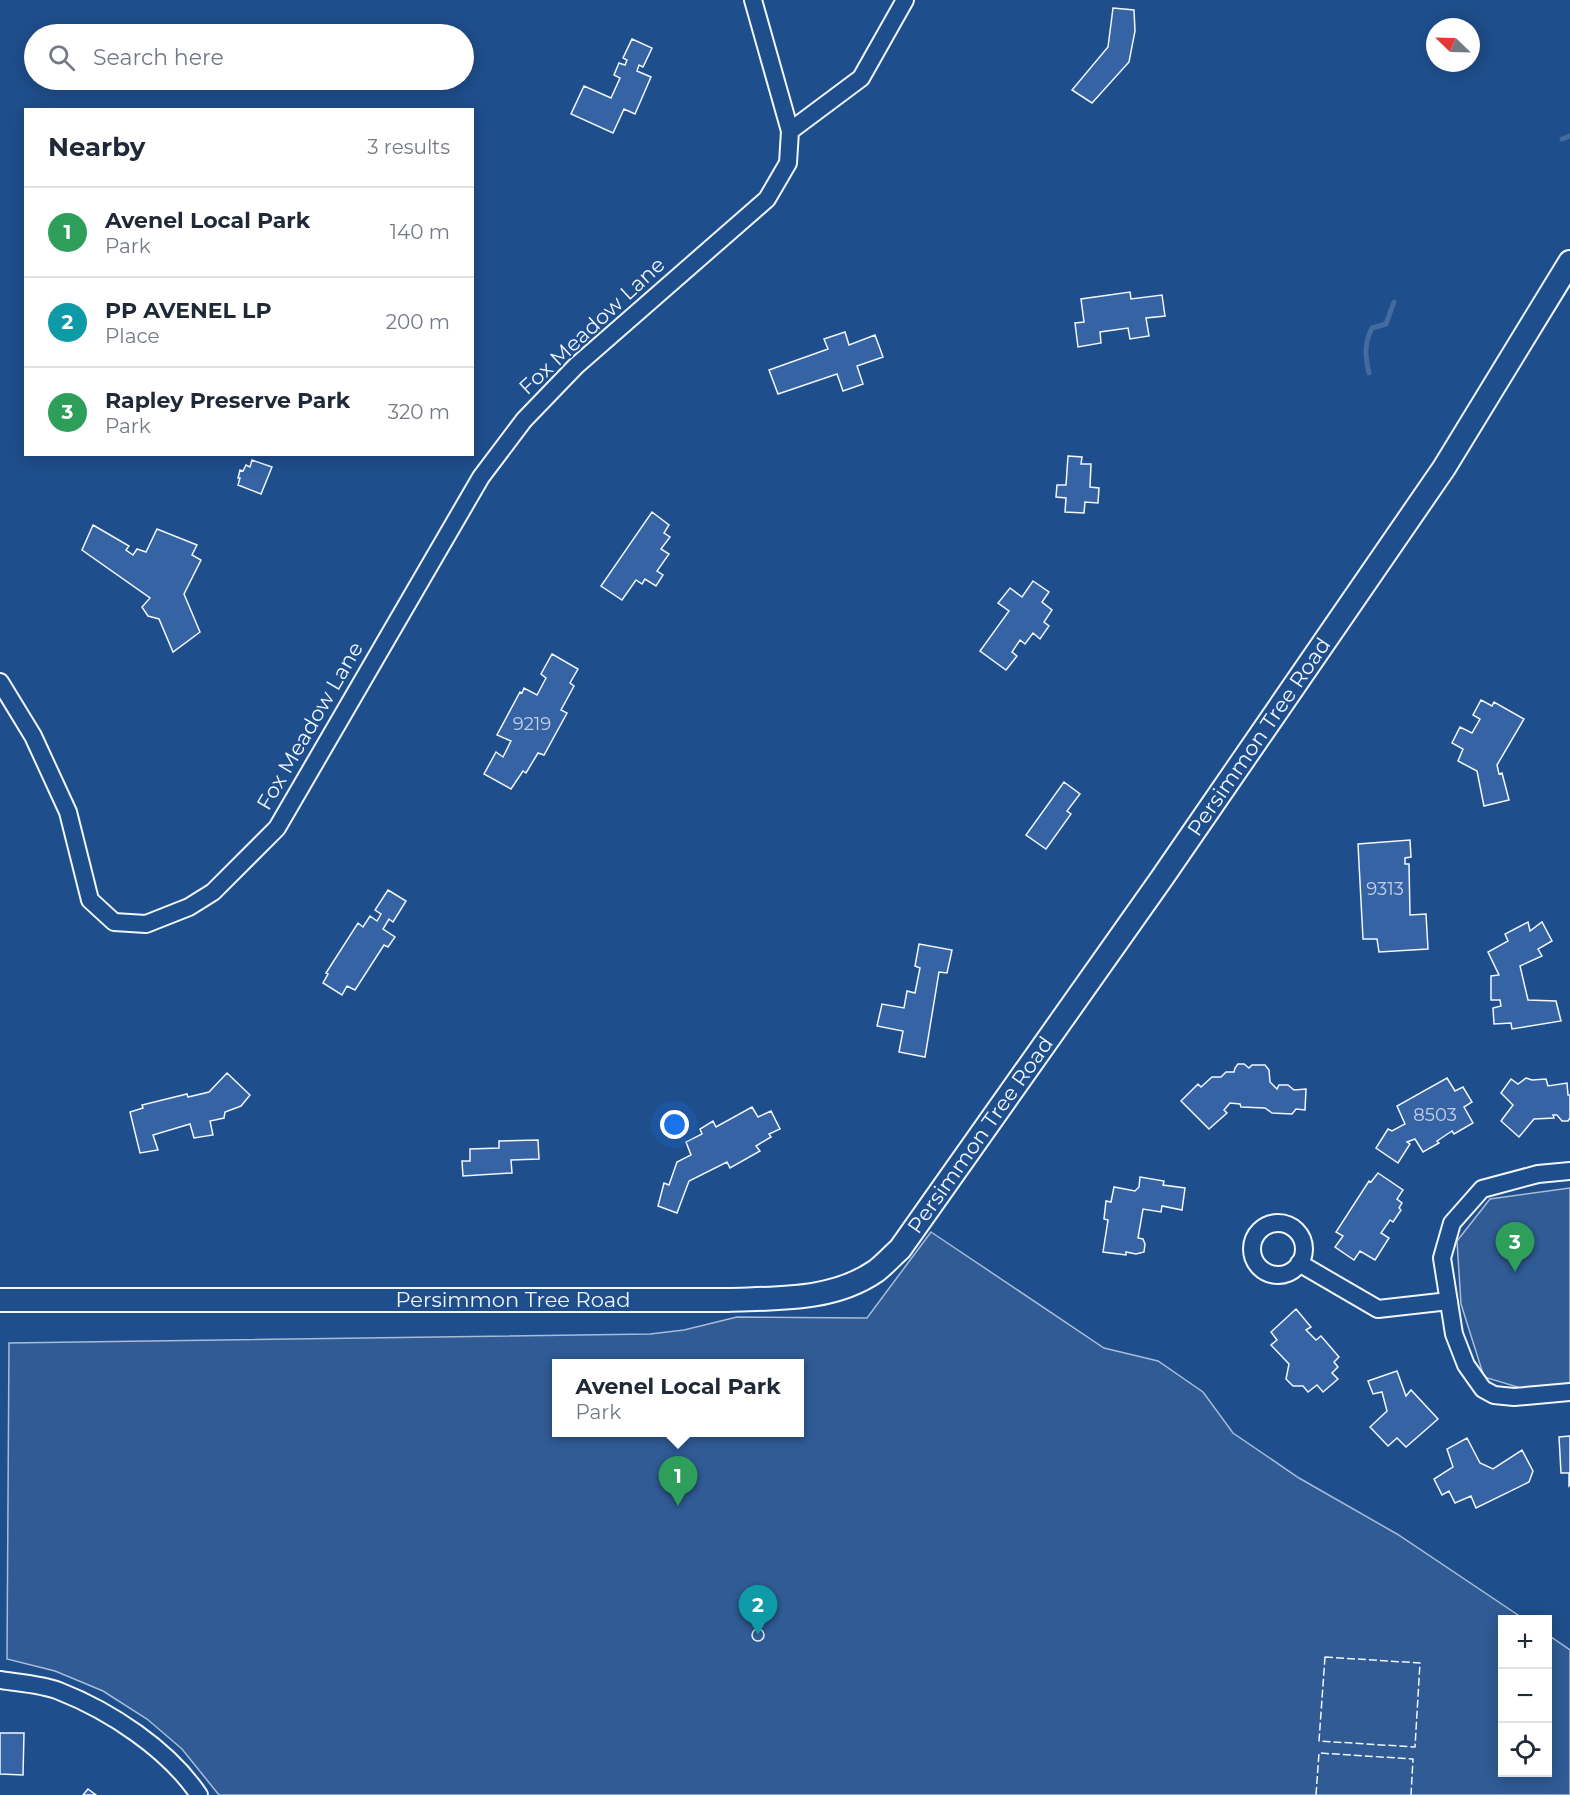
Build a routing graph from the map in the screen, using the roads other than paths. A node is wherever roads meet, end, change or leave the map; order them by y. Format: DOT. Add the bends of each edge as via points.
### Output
graph roads {
  1 [pos="753,0"];
  2 [pos="905,0"];
  3 [pos="790,131"];
  4 [pos="1570,262"];
  5 [pos="0,682"];
  6 [pos="1570,1171"];
  7 [pos="1299,1263"];
  8 [pos="0,1300"];
  9 [pos="1449,1301"];
  10 [pos="1570,1392"];
  11 [pos="0,1680"];
  12 [pos="199,1795"];
  1 -- 3 [label="street, Fox Meadow Lane"];
  2 -- 3 [label="street" via="861,78"];
  3 -- 5 [label="street, Fox Meadow Lane" via="788,163 767,199 576,366 524,420 481,477 277,828 213,892 189,907 146,924 114,922 90,900 68,812 33,736"];
  4 -- 8 [label="main road, Persimmon Tree Road" via="1444,468 900,1250 876,1271 841,1288 795,1298"];
  6 -- 9 [label="street" via="1538,1174 1482,1189 1452,1223 1442,1258"];
  7 -- 9 [label="street" via="1378,1309"];
  9 -- 10 [label="street" via="1454,1334 1466,1365 1483,1389 1514,1398"];
  11 -- 12 [label="street" via="57,1691 112,1718 160,1751"];
}
